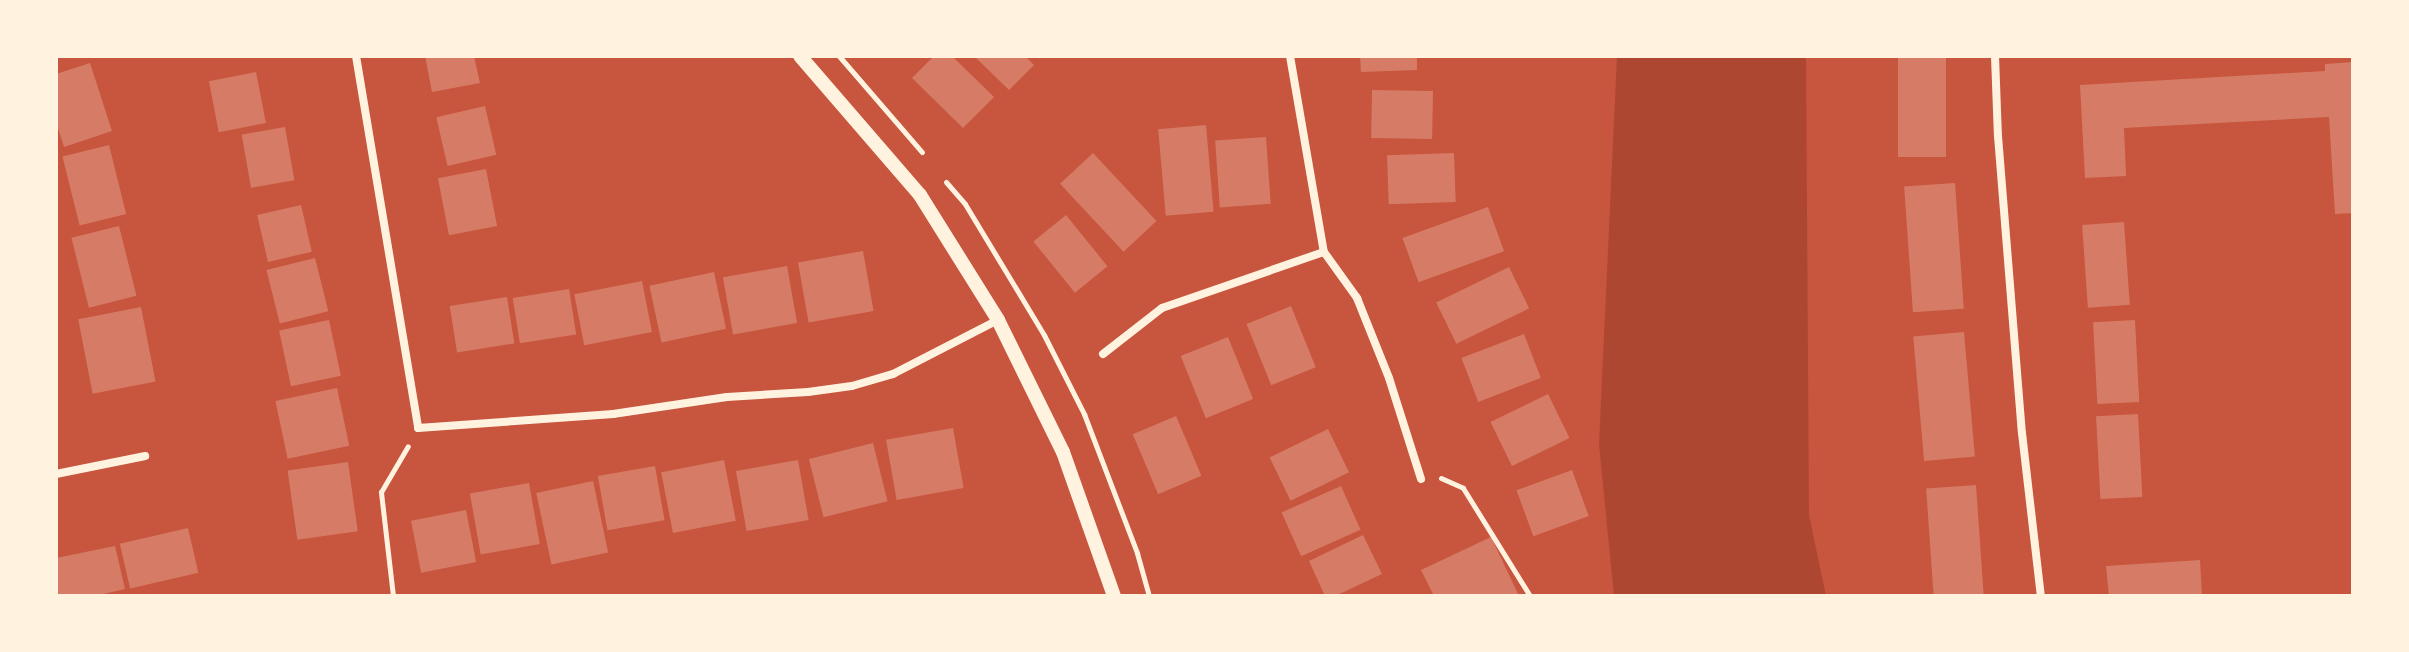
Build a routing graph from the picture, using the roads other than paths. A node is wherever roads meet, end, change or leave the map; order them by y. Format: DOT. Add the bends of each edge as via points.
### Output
graph roads {
  1 [pos="356,56"];
  2 [pos="802,56"];
  3 [pos="1290,56"];
  4 [pos="1995,56"];
  5 [pos="1324,252"];
  6 [pos="998,320"];
  7 [pos="1103,354"];
  8 [pos="145,456"];
  9 [pos="56,474"];
  10 [pos="1421,479"];
  11 [pos="1114,596"];
  12 [pos="2041,596"];
  1 -- 6 [label="street" via="418,428 613,414 852,386 893,374"];
  2 -- 6 [label="street" via="920,195"];
  3 -- 5 [label="street"];
  4 -- 12 [label="street" via="2021,418"];
  5 -- 7 [label="street" via="1162,308"];
  5 -- 10 [label="street" via="1357,298"];
  6 -- 11 [label="street" via="1063,452"];
  8 -- 9 [label="street"];
}
